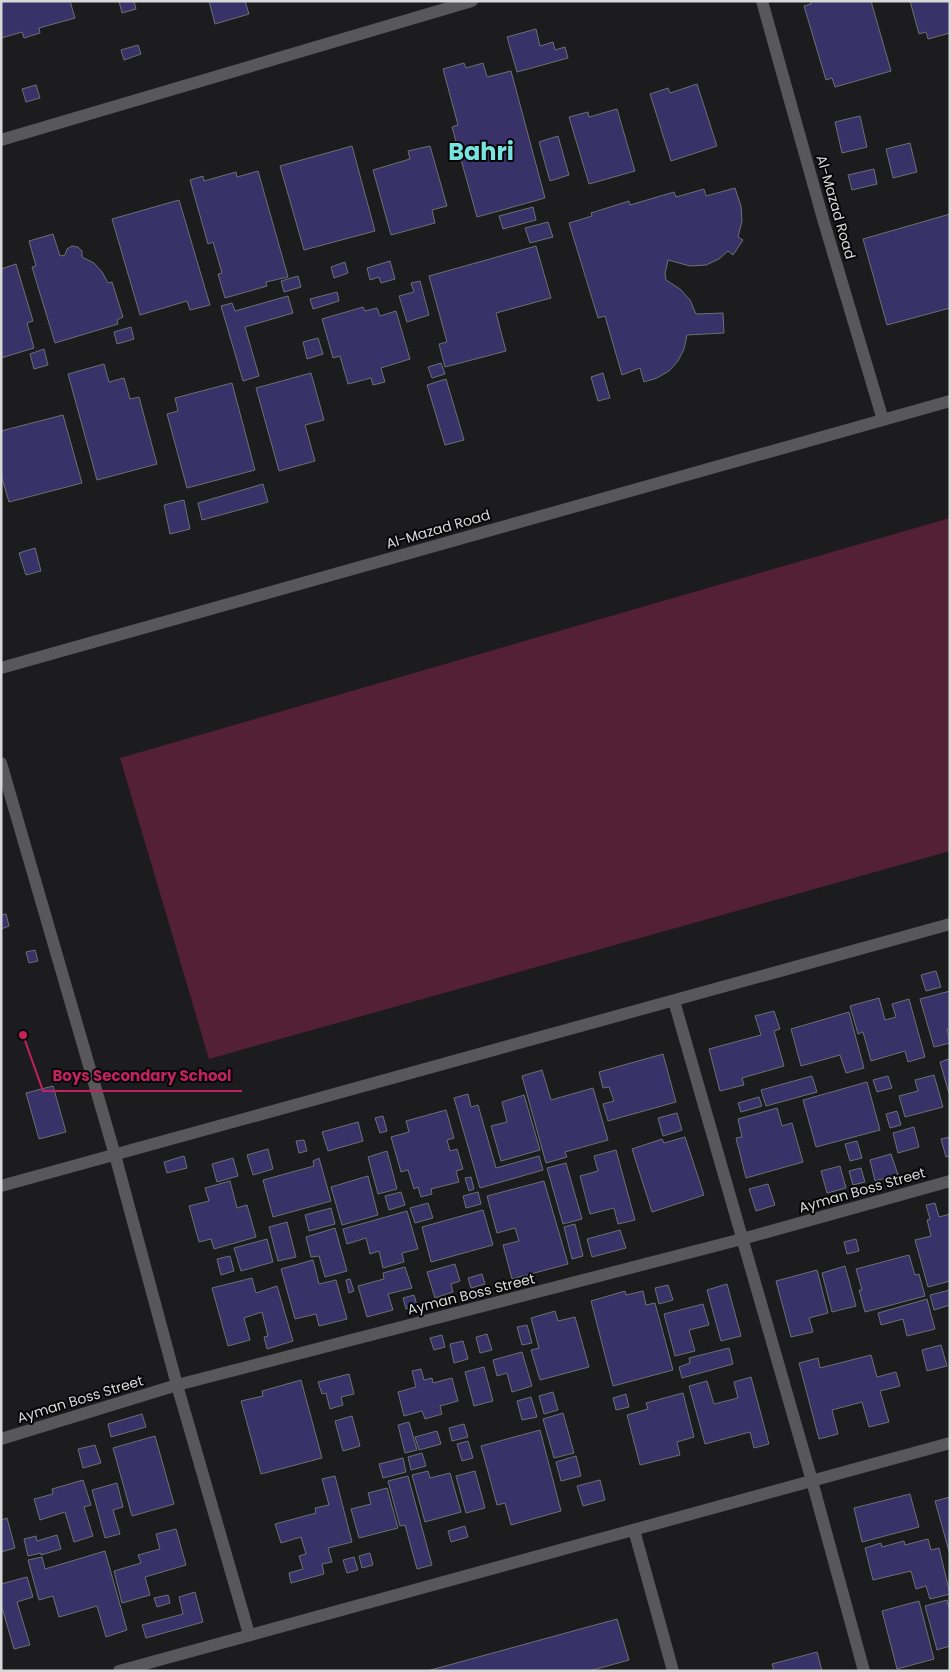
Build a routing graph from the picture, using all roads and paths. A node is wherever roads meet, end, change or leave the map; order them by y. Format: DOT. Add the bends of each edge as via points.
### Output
graph roads {
  1 [pos="472,1"];
  2 [pos="762,1"];
  3 [pos="1,140"];
  4 [pos="950,402"];
  5 [pos="884,420"];
  6 [pos="1,668"];
  7 [pos="1,763"];
  8 [pos="950,924"];
  9 [pos="674,1000"];
  10 [pos="115,1155"];
  11 [pos="950,1181"];
  12 [pos="1,1186"];
  13 [pos="742,1239"];
  14 [pos="177,1385"];
  15 [pos="1,1439"];
  16 [pos="950,1443"];
  17 [pos="812,1481"];
  18 [pos="634,1530"];
  19 [pos="249,1634"];
  20 [pos="152,1666"];
  21 [pos="119,1671"];
  22 [pos="674,1671"];
  23 [pos="864,1671"];
  1 -- 3 [label="street"];
  2 -- 5 [label="street, Al-Mazad Road"];
  4 -- 5 [label="street, Al-Mazad Road"];
  5 -- 6 [label="street, Al-Mazad Road"];
  7 -- 10 [label="street"];
  8 -- 9 [label="street"];
  9 -- 10 [label="street"];
  9 -- 13 [label="street"];
  10 -- 12 [label="street"];
  10 -- 14 [label="street"];
  11 -- 13 [label="street, Ayman Boss Street"];
  13 -- 14 [label="street, Ayman Boss Street"];
  13 -- 17 [label="street"];
  14 -- 15 [label="street, Ayman Boss Street"];
  14 -- 19 [label="street"];
  16 -- 17 [label="street"];
  17 -- 18 [label="street"];
  17 -- 23 [label="street"];
  18 -- 19 [label="street"];
  18 -- 22 [label="street"];
  19 -- 20 [label="street"];
  20 -- 21 [label="street"];
}
